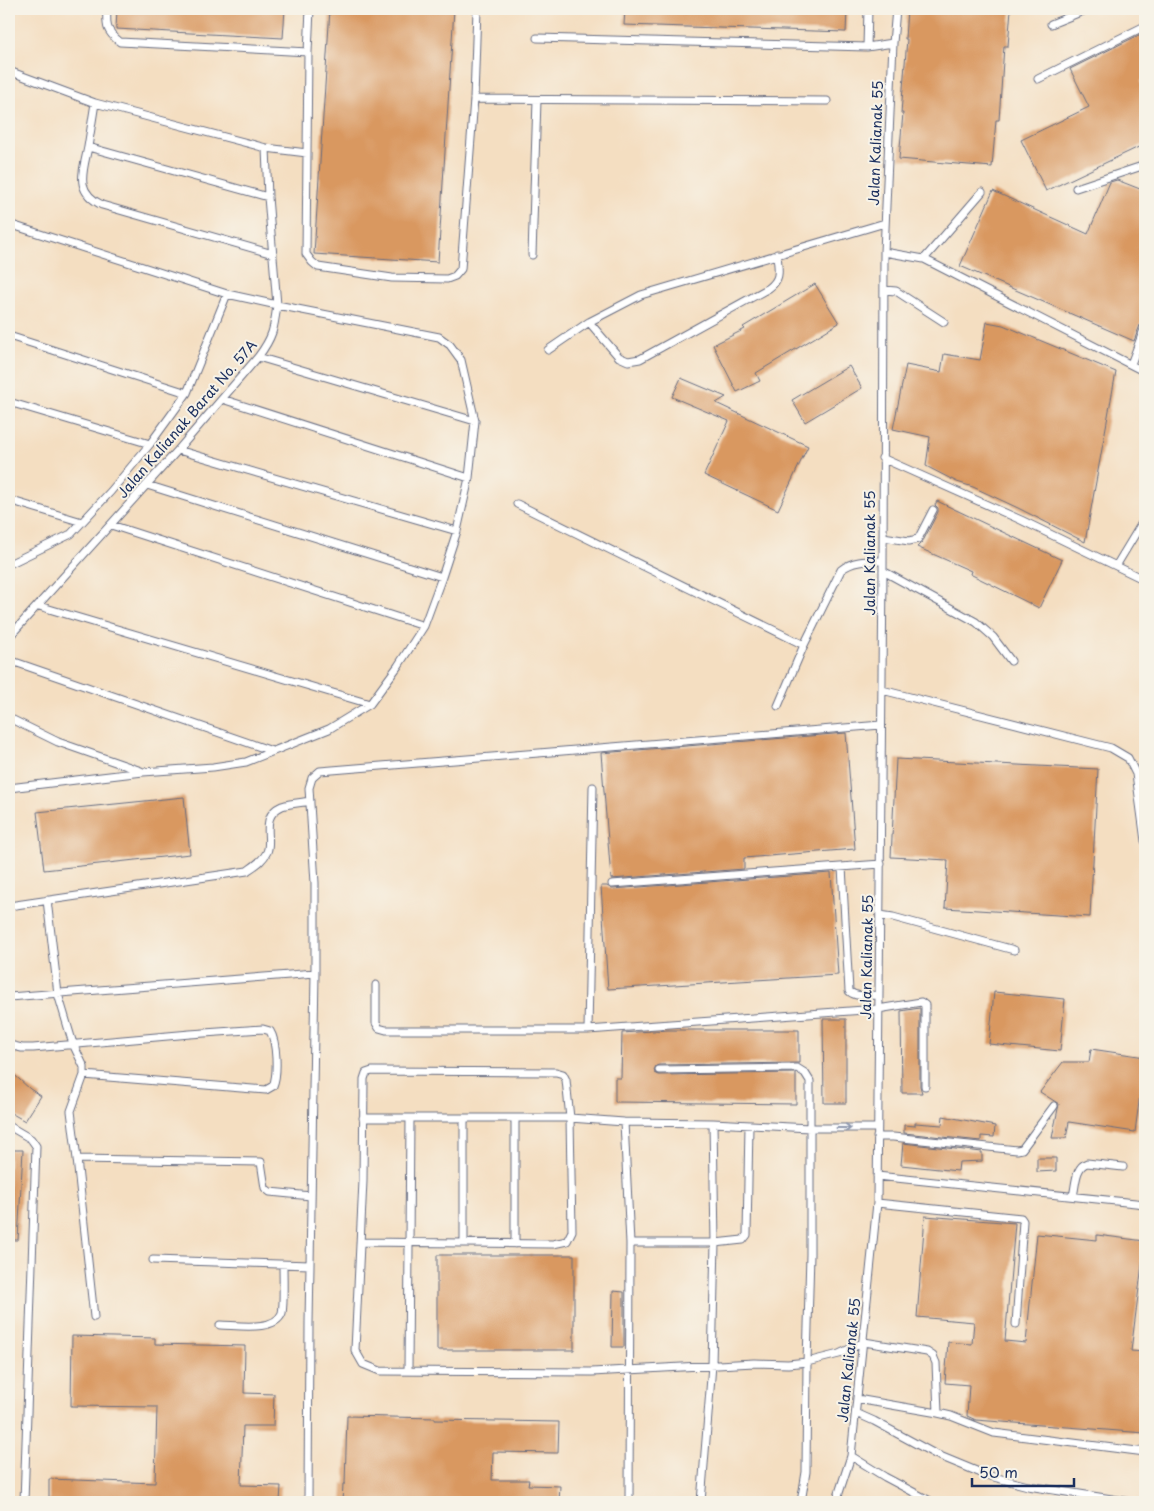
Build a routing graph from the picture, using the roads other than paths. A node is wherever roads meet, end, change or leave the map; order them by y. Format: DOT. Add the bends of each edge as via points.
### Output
graph roads {
  1 [pos="107,9"];
  2 [pos="310,9"];
  3 [pos="477,9"];
  4 [pos="868,9"];
  5 [pos="896,9"];
  6 [pos="1088,9"];
  7 [pos="1051,24"];
  8 [pos="1145,26"];
  9 [pos="537,38"];
  10 [pos="893,44"];
  11 [pos="867,47"];
  12 [pos="308,52"];
  13 [pos="9,71"];
  14 [pos="1038,79"];
  15 [pos="474,99"];
  16 [pos="537,100"];
  17 [pos="827,101"];
  18 [pos="95,103"];
  19 [pos="88,147"];
  20 [pos="266,148"];
  21 [pos="307,153"];
  22 [pos="1145,165"];
  23 [pos="1076,188"];
  24 [pos="982,192"];
  25 [pos="268,197"];
  26 [pos="886,223"];
  27 [pos="9,224"];
  28 [pos="884,252"];
  29 [pos="273,254"];
  30 [pos="777,254"];
  31 [pos="532,255"];
  32 [pos="924,259"];
  33 [pos="884,290"];
  34 [pos="228,294"];
  35 [pos="277,305"];
  36 [pos="589,322"];
  37 [pos="944,322"];
  38 [pos="1145,327"];
  39 [pos="9,336"];
  40 [pos="548,350"];
  41 [pos="258,357"];
  42 [pos="1131,364"];
  43 [pos="1145,372"];
  44 [pos="187,393"];
  45 [pos="222,399"];
  46 [pos="9,402"];
  47 [pos="475,421"];
  48 [pos="150,444"];
  49 [pos="178,450"];
  50 [pos="882,458"];
  51 [pos="469,478"];
  52 [pos="147,485"];
  53 [pos="9,500"];
  54 [pos="517,504"];
  55 [pos="932,510"];
  56 [pos="1145,518"];
  57 [pos="82,522"];
  58 [pos="111,525"];
  59 [pos="457,531"];
  60 [pos="883,537"];
  61 [pos="882,560"];
  62 [pos="9,564"];
  63 [pos="1116,566"];
  64 [pos="883,571"];
  65 [pos="442,578"];
  66 [pos="1145,580"];
  67 [pos="39,606"];
  68 [pos="424,626"];
  69 [pos="9,637"];
  70 [pos="804,645"];
  71 [pos="9,660"];
  72 [pos="1011,661"];
  73 [pos="882,690"];
  74 [pos="370,704"];
  75 [pos="778,706"];
  76 [pos="9,718"];
  77 [pos="880,725"];
  78 [pos="272,751"];
  79 [pos="144,772"];
  80 [pos="593,787"];
  81 [pos="9,788"];
  82 [pos="310,801"];
  83 [pos="1145,841"];
  84 [pos="881,864"];
  85 [pos="842,868"];
  86 [pos="612,884"];
  87 [pos="47,900"];
  88 [pos="9,906"];
  89 [pos="880,915"];
  90 [pos="1014,950"];
  91 [pos="315,973"];
  92 [pos="376,985"];
  93 [pos="58,994"];
  94 [pos="878,995"];
  95 [pos="9,997"];
  96 [pos="878,1009"];
  97 [pos="588,1030"];
  98 [pos="73,1044"];
  99 [pos="9,1045"];
  100 [pos="659,1070"];
  101 [pos="84,1075"];
  102 [pos="925,1086"];
  103 [pos="1054,1106"];
  104 [pos="363,1118"];
  105 [pos="410,1118"];
  106 [pos="464,1118"];
  107 [pos="515,1118"];
  108 [pos="570,1118"];
  109 [pos="624,1122"];
  110 [pos="713,1123"];
  111 [pos="750,1125"];
  112 [pos="9,1126"];
  113 [pos="810,1128"];
  114 [pos="877,1128"];
  115 [pos="877,1137"];
  116 [pos="78,1159"];
  117 [pos="1123,1167"];
  118 [pos="877,1176"];
  119 [pos="312,1196"];
  120 [pos="1073,1196"];
  121 [pos="877,1204"];
  122 [pos="1145,1204"];
  123 [pos="361,1242"];
  124 [pos="410,1243"];
  125 [pos="464,1243"];
  126 [pos="630,1243"];
  127 [pos="715,1243"];
  128 [pos="515,1244"];
  129 [pos="153,1260"];
  130 [pos="283,1266"];
  131 [pos="310,1266"];
  132 [pos="94,1317"];
  133 [pos="1016,1324"];
  134 [pos="220,1325"];
  135 [pos="864,1342"];
  136 [pos="807,1362"];
  137 [pos="712,1365"];
  138 [pos="629,1370"];
  139 [pos="408,1371"];
  140 [pos="857,1398"];
  141 [pos="856,1413"];
  142 [pos="938,1413"];
  143 [pos="1145,1452"];
  144 [pos="851,1456"];
  145 [pos="24,1502"];
  146 [pos="308,1502"];
  147 [pos="629,1502"];
  148 [pos="702,1502"];
  149 [pos="801,1502"];
  150 [pos="836,1502"];
  151 [pos="932,1502"];
  152 [pos="1131,1502"];
  1 -- 12 [label="lane" via="106,23 110,34 120,42"];
  2 -- 12 [label="lane"];
  3 -- 15 [label="lane"];
  4 -- 11 [label="lane"];
  5 -- 10 [label="lane, Jalan Kalianak 55"];
  6 -- 7 [label="lane"];
  8 -- 14 [label="lane"];
  9 -- 11 [label="lane"];
  10 -- 11 [label="lane"];
  10 -- 26 [label="lane, Jalan Kalianak 55"];
  12 -- 21 [label="lane"];
  13 -- 18 [label="lane"];
  15 -- 16 [label="lane"];
  15 -- 21 [label="lane" via="461,269 447,279 392,278 318,267 306,254"];
  16 -- 17 [label="lane"];
  16 -- 31 [label="lane"];
  18 -- 19 [label="lane"];
  18 -- 20 [label="lane"];
  19 -- 25 [label="lane"];
  19 -- 29 [label="lane" via="82,180 84,192 92,200"];
  20 -- 21 [label="lane"];
  20 -- 25 [label="lane, Jalan Kalianak Barat No. 57A"];
  22 -- 23 [label="lane"];
  24 -- 32 [label="lane"];
  25 -- 29 [label="lane, Jalan Kalianak Barat No. 57A"];
  26 -- 28 [label="lane, Jalan Kalianak 55"];
  26 -- 30 [label="lane"];
  27 -- 34 [label="lane"];
  28 -- 32 [label="lane"];
  28 -- 33 [label="lane, Jalan Kalianak 55"];
  29 -- 35 [label="lane, Jalan Kalianak Barat No. 57A"];
  30 -- 36 [label="lane" via="641,295"];
  30 -- 36 [label="lane" via="778,276 769,288 640,359 628,361 619,357"];
  32 -- 42 [label="lane"];
  33 -- 37 [label="lane" via="896,291"];
  33 -- 50 [label="lane, Jalan Kalianak 55"];
  34 -- 35 [label="lane"];
  34 -- 44 [label="lane, Jalan Kalianak Barat No. 57A"];
  35 -- 41 [label="lane, Jalan Kalianak Barat No. 57A" via="273,334"];
  35 -- 47 [label="lane" via="439,337 461,360"];
  36 -- 40 [label="lane"];
  38 -- 42 [label="lane"];
  39 -- 44 [label="lane"];
  41 -- 45 [label="lane, Jalan Kalianak Barat No. 57A"];
  41 -- 47 [label="lane"];
  42 -- 43 [label="lane"];
  44 -- 48 [label="lane, Jalan Kalianak Barat No. 57A"];
  45 -- 49 [label="lane, Jalan Kalianak Barat No. 57A"];
  45 -- 51 [label="lane"];
  46 -- 48 [label="lane"];
  47 -- 51 [label="lane"];
  48 -- 57 [label="lane, Jalan Kalianak Barat No. 57A"];
  49 -- 52 [label="lane, Jalan Kalianak Barat No. 57A"];
  49 -- 59 [label="lane"];
  50 -- 60 [label="lane, Jalan Kalianak 55"];
  50 -- 63 [label="lane"];
  51 -- 59 [label="lane"];
  52 -- 58 [label="lane, Jalan Kalianak Barat No. 57A"];
  52 -- 65 [label="lane"];
  53 -- 57 [label="lane"];
  54 -- 70 [label="lane"];
  55 -- 60 [label="lane" via="918,539 909,541"];
  56 -- 63 [label="lane"];
  57 -- 62 [label="lane, Jalan Kalianak Barat No. 57A" via="70,534"];
  58 -- 67 [label="lane, Jalan Kalianak Barat No. 57A"];
  58 -- 68 [label="lane"];
  59 -- 65 [label="lane"];
  60 -- 61 [label="lane, Jalan Kalianak 55"];
  61 -- 64 [label="lane, Jalan Kalianak 55"];
  61 -- 70 [label="lane" via="857,562 841,570"];
  63 -- 66 [label="lane"];
  64 -- 72 [label="lane" via="976,622 993,637"];
  64 -- 73 [label="lane, Jalan Kalianak 55"];
  65 -- 68 [label="lane"];
  67 -- 69 [label="lane, Jalan Kalianak Barat No. 57A"];
  67 -- 74 [label="lane"];
  68 -- 74 [label="lane"];
  70 -- 75 [label="lane"];
  71 -- 78 [label="lane"];
  73 -- 77 [label="lane, Jalan Kalianak 55"];
  73 -- 83 [label="lane" via="1111,748 1128,758 1136,774"];
  74 -- 78 [label="lane" via="329,729"];
  76 -- 79 [label="lane" via="58,742"];
  77 -- 82 [label="lane" via="320,771 312,778"];
  77 -- 84 [label="lane, Jalan Kalianak 55"];
  78 -- 79 [label="lane" via="246,762"];
  79 -- 81 [label="lane"];
  80 -- 97 [label="lane"];
  82 -- 87 [label="lane" via="274,811 268,826 268,851 247,871"];
  82 -- 91 [label="lane" via="315,883"];
  84 -- 85 [label="lane"];
  84 -- 89 [label="lane, Jalan Kalianak 55"];
  85 -- 86 [label="lane"];
  85 -- 94 [label="lane" via="849,991 858,996"];
  87 -- 88 [label="lane"];
  87 -- 93 [label="lane"];
  89 -- 90 [label="lane"];
  89 -- 94 [label="lane, Jalan Kalianak 55"];
  91 -- 93 [label="lane"];
  91 -- 119 [label="lane"];
  92 -- 97 [label="lane" via="376,1023 386,1030"];
  93 -- 95 [label="lane"];
  93 -- 98 [label="lane"];
  94 -- 96 [label="lane, Jalan Kalianak 55"];
  96 -- 97 [label="lane"];
  96 -- 102 [label="lane" via="923,1002"];
  96 -- 114 [label="lane, Jalan Kalianak 55"];
  98 -- 99 [label="lane" via="22,1048"];
  98 -- 101 [label="lane" via="84,1067"];
  98 -- 101 [label="lane" via="264,1029 274,1037 276,1078 273,1086 266,1090"];
  100 -- 113 [label="lane" via="797,1068 810,1081"];
  101 -- 116 [label="lane" via="71,1111"];
  103 -- 115 [label="lane" via="1022,1149 1017,1150"];
  104 -- 105 [label="lane"];
  104 -- 108 [label="lane" via="364,1079 366,1073 372,1071 556,1072 563,1074 566,1080"];
  104 -- 123 [label="lane"];
  105 -- 106 [label="lane"];
  105 -- 124 [label="lane"];
  106 -- 107 [label="lane"];
  106 -- 125 [label="lane"];
  107 -- 108 [label="lane"];
  107 -- 128 [label="lane"];
  108 -- 109 [label="lane"];
  108 -- 128 [label="lane" via="572,1231 567,1241"];
  109 -- 110 [label="lane"];
  109 -- 126 [label="lane"];
  110 -- 111 [label="lane"];
  110 -- 127 [label="lane"];
  111 -- 113 [label="lane"];
  111 -- 127 [label="lane" via="747,1236 743,1240"];
  112 -- 145 [label="lane" via="31,1138 36,1146"];
  113 -- 114 [label="lane, one-way"];
  113 -- 136 [label="lane"];
  114 -- 115 [label="lane, Jalan Kalianak 55"];
  115 -- 118 [label="lane, Jalan Kalianak 55"];
  116 -- 119 [label="lane" via="261,1162 265,1188 270,1192"];
  116 -- 132 [label="lane"];
  117 -- 120 [label="lane" via="1082,1164"];
  118 -- 120 [label="lane"];
  118 -- 121 [label="lane, Jalan Kalianak 55"];
  119 -- 131 [label="lane"];
  120 -- 122 [label="lane"];
  121 -- 133 [label="lane" via="1021,1218"];
  121 -- 135 [label="lane, Jalan Kalianak 55"];
  123 -- 124 [label="lane"];
  123 -- 139 [label="lane" via="355,1350 363,1364 380,1370"];
  124 -- 125 [label="lane"];
  124 -- 139 [label="lane"];
  125 -- 128 [label="lane"];
  126 -- 127 [label="lane"];
  126 -- 138 [label="lane"];
  127 -- 137 [label="lane"];
  129 -- 130 [label="lane"];
  130 -- 131 [label="lane"];
  130 -- 134 [label="lane" via="282,1313 276,1321 267,1326"];
  131 -- 146 [label="lane"];
  135 -- 136 [label="lane" via="839,1354"];
  135 -- 140 [label="lane, Jalan Kalianak 55"];
  135 -- 142 [label="lane" via="927,1352 933,1356"];
  136 -- 137 [label="lane"];
  136 -- 149 [label="lane" via="806,1472"];
  137 -- 138 [label="lane"];
  137 -- 148 [label="lane"];
  138 -- 139 [label="lane"];
  138 -- 147 [label="lane"];
  140 -- 141 [label="lane, Jalan Kalianak 55"];
  140 -- 142 [label="lane"];
  141 -- 144 [label="lane, Jalan Kalianak 55"];
  141 -- 152 [label="lane" via="935,1454 986,1475 1028,1486"];
  142 -- 143 [label="lane" via="994,1433"];
  144 -- 150 [label="lane, Jalan Kalianak 55"];
  144 -- 151 [label="lane"];
}
